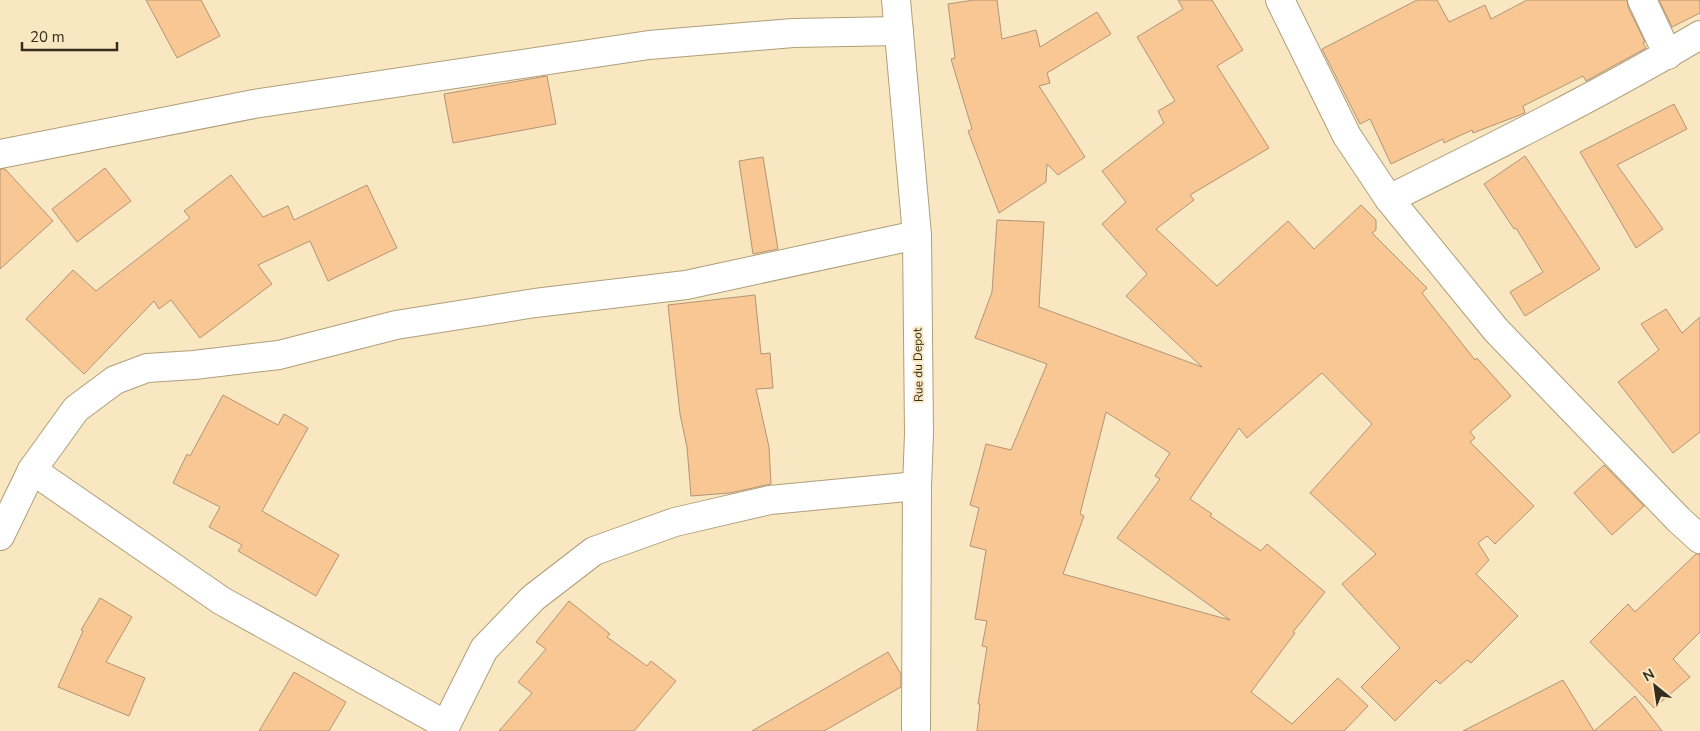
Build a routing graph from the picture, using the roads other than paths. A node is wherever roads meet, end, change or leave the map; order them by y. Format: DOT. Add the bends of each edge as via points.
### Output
graph roads {
  1 [pos="896,0"];
  2 [pos="1280,0"];
  3 [pos="1642,0"];
  4 [pos="899,31"];
  5 [pos="1700,35"];
  6 [pos="1668,55"];
  7 [pos="0,154"];
  8 [pos="1389,199"];
  9 [pos="917,235"];
  10 [pos="32,470"];
  11 [pos="917,486"];
  12 [pos="0,536"];
  13 [pos="1700,539"];
  14 [pos="444,728"];
  15 [pos="916,731"];
  1 -- 4 [label="street, Rue du Depot"];
  2 -- 8 [label="street" via="1347,136"];
  3 -- 6 [label="street"];
  4 -- 7 [label="street" via="794,33 649,45 254,104"];
  4 -- 9 [label="street, Rue du Depot"];
  5 -- 6 [label="street"];
  6 -- 8 [label="street"];
  8 -- 13 [label="street" via="1496,330"];
  9 -- 10 [label="street" via="686,285 534,303 396,325 280,355 147,368 115,380 76,409"];
  9 -- 11 [label="street, Rue du Depot"];
  10 -- 12 [label="street"];
  10 -- 14 [label="street" via="222,601"];
  11 -- 14 [label="street" via="770,500 675,522 594,551 534,598 484,649"];
  11 -- 15 [label="street, Rue du Depot"];
}
